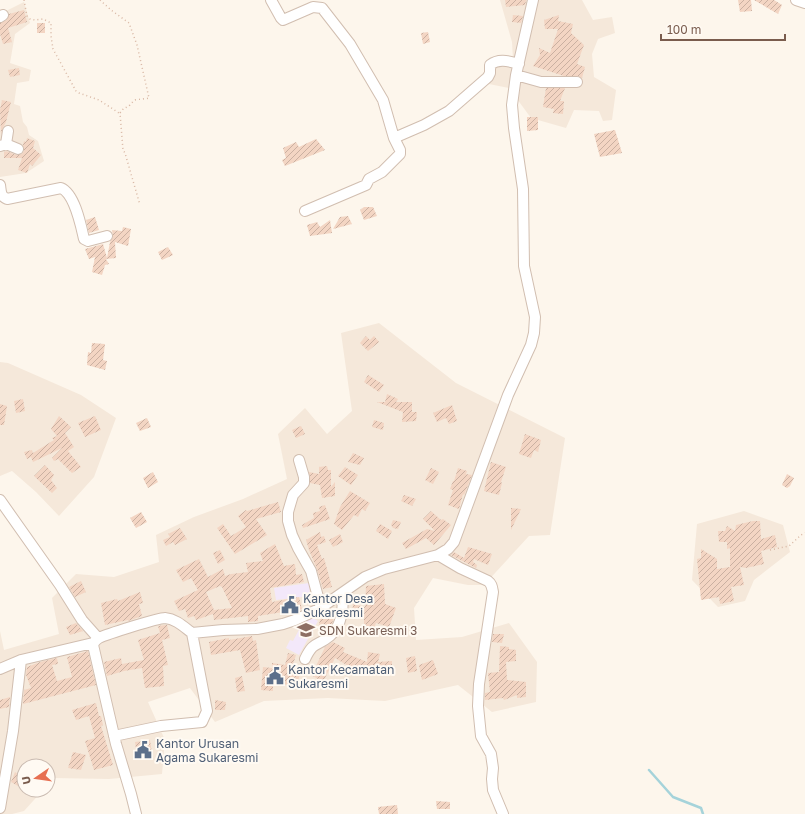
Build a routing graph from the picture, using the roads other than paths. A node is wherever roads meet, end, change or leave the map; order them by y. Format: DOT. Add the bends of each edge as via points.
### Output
graph roads {
  1 [pos="271,0"];
  2 [pos="534,0"];
  3 [pos="796,0"];
  4 [pos="805,3"];
  5 [pos="519,64"];
  6 [pos="516,76"];
  7 [pos="577,82"];
  8 [pos="8,131"];
  9 [pos="394,138"];
  10 [pos="3,145"];
  11 [pos="18,149"];
  12 [pos="0,185"];
  13 [pos="305,210"];
  14 [pos="107,236"];
  15 [pos="299,460"];
  16 [pos="0,500"];
  17 [pos="438,555"];
  18 [pos="342,593"];
  19 [pos="321,608"];
  20 [pos="192,633"];
  21 [pos="96,641"];
  22 [pos="305,659"];
  23 [pos="21,660"];
  24 [pos="0,669"];
  25 [pos="114,736"];
  26 [pos="0,808"];
  27 [pos="136,814"];
  28 [pos="503,814"];
  1 -- 9 [label="street" via="284,20 313,7 322,8 350,44 383,100"];
  2 -- 5 [label="street"];
  3 -- 4 [label="street"];
  5 -- 6 [label="street"];
  5 -- 9 [label="street" via="500,60 494,62 490,65 488,77 452,109"];
  6 -- 7 [label="street" via="541,82"];
  6 -- 17 [label="street" via="512,105 522,189 524,266 535,317 534,333 508,395 454,542"];
  8 -- 10 [label="street"];
  9 -- 13 [label="street" via="400,154 382,172 368,179 366,185"];
  10 -- 11 [label="street"];
  12 -- 14 [label="street" via="1,195 7,199 64,189 80,218 84,239 88,241"];
  15 -- 19 [label="street" via="304,483 294,495 288,512 288,521 292,535 311,571"];
  16 -- 21 [label="street"];
  17 -- 18 [label="street" via="384,569 365,577"];
  17 -- 28 [label="street" via="491,583 493,592 478,706 481,736 491,754 493,790"];
  18 -- 19 [label="street"];
  18 -- 22 [label="street" via="342,609 337,628 329,637 311,648"];
  19 -- 20 [label="street" via="289,622 257,629"];
  20 -- 21 [label="street" via="178,622 165,618"];
  20 -- 25 [label="street" via="208,711 202,722 161,726"];
  21 -- 23 [label="street"];
  21 -- 25 [label="street"];
  23 -- 24 [label="street"];
  23 -- 26 [label="street" via="13,731"];
  25 -- 27 [label="street"];
}
